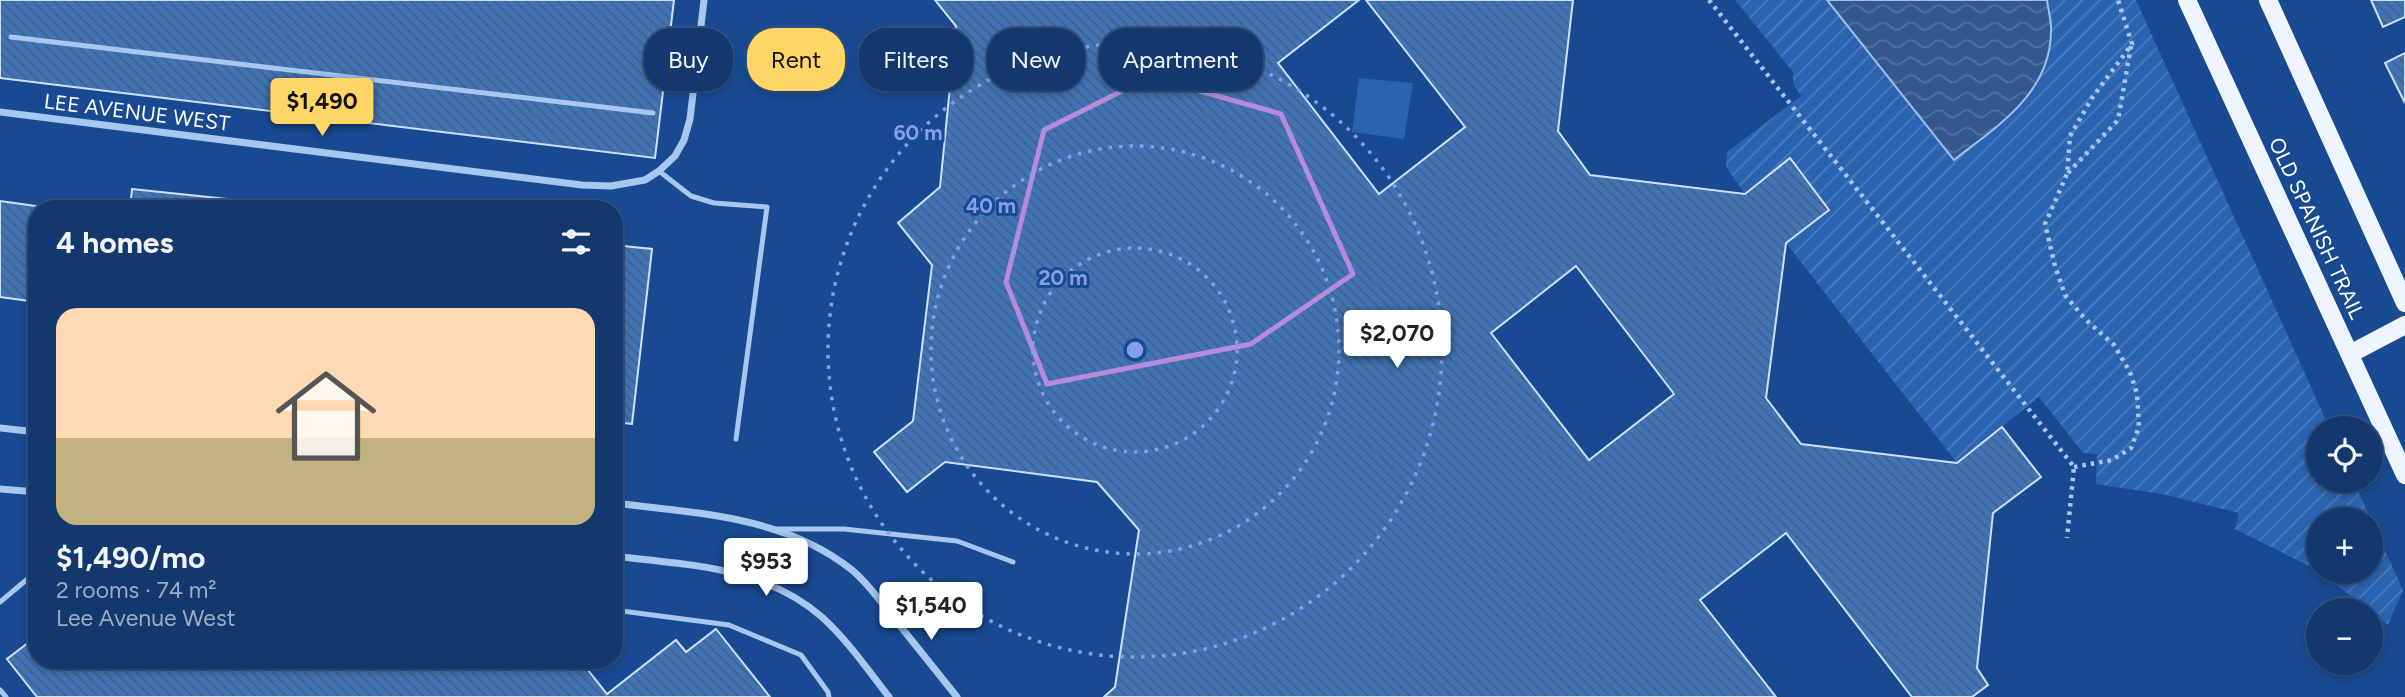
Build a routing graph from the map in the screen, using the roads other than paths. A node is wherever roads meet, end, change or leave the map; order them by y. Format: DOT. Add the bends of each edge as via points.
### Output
graph roads {
  1 [pos="704,0"];
  2 [pos="2188,0"];
  3 [pos="2268,0"];
  4 [pos="11,37"];
  5 [pos="0,112"];
  6 [pos="653,113"];
  7 [pos="659,171"];
  8 [pos="2405,303"];
  9 [pos="2405,325"];
  10 [pos="2350,354"];
  11 [pos="0,428"];
  12 [pos="28,431"];
  13 [pos="736,439"];
  14 [pos="2405,475"];
  15 [pos="0,489"];
  16 [pos="28,491"];
  17 [pos="623,504"];
  18 [pos="771,528"];
  19 [pos="623,557"];
  20 [pos="1013,562"];
  21 [pos="28,579"];
  22 [pos="0,602"];
  23 [pos="623,611"];
  24 [pos="0,690"];
  25 [pos="6,697"];
  26 [pos="829,697"];
  27 [pos="889,697"];
  28 [pos="957,697"];
  1 -- 7 [label="street" via="690,118 675,156"];
  2 -- 10 [label="main road, OLD SPANISH TRAIL"];
  3 -- 8 [label="main road"];
  4 -- 6 [label="lane"];
  5 -- 7 [label="street, LEE AVENUE WEST" via="582,185 645,180"];
  7 -- 13 [label="lane" via="691,196 714,203 766,207"];
  9 -- 10 [label="main road"];
  10 -- 14 [label="main road, OLD SPANISH TRAIL"];
  11 -- 12 [label="street"];
  15 -- 16 [label="street"];
  17 -- 18 [label="street"];
  18 -- 20 [label="lane" via="844,529 957,541"];
  18 -- 28 [label="street" via="832,556 853,571"];
  19 -- 27 [label="street" via="734,571 783,591 837,632"];
  21 -- 22 [label="lane"];
  23 -- 26 [label="lane" via="729,625 801,655"];
  24 -- 25 [label="lane"];
}
